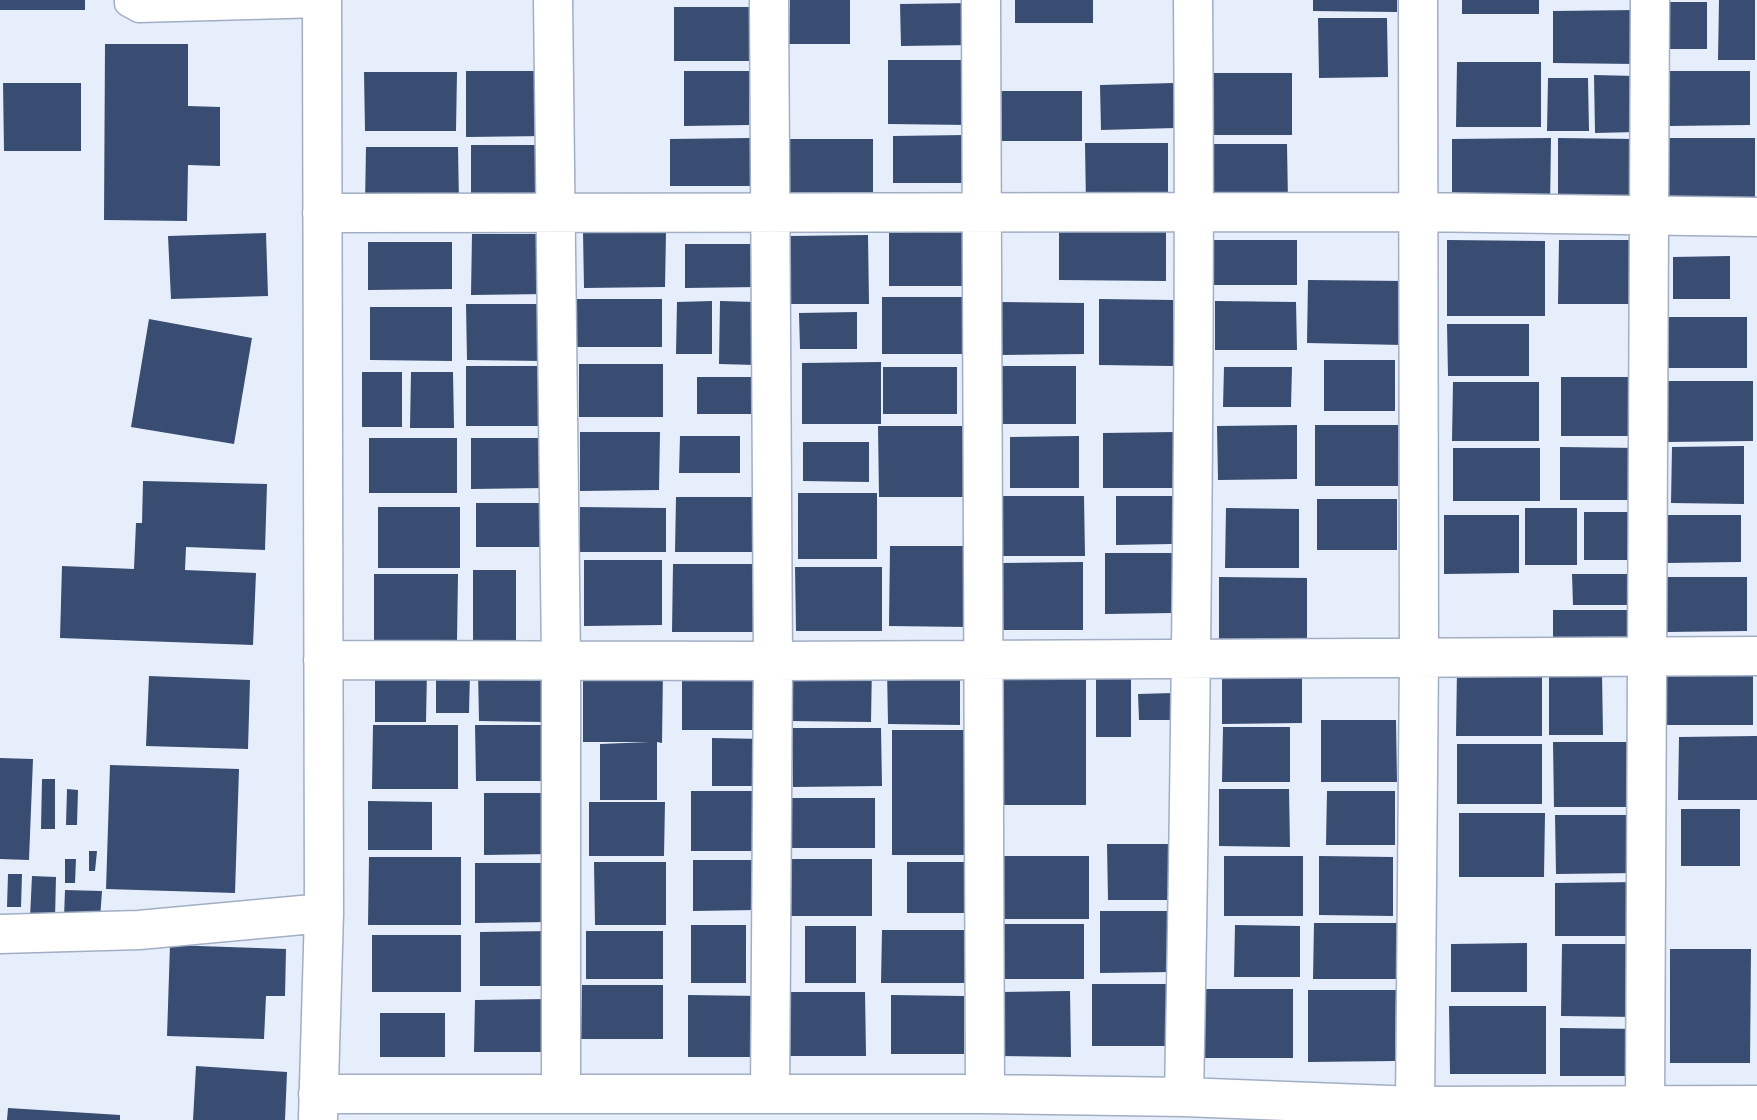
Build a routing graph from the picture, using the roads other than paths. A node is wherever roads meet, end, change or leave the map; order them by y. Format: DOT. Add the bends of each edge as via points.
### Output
graph roads {
  1 [pos="128,0"];
  2 [pos="553,0"];
  3 [pos="769,0"];
  4 [pos="981,0"];
  5 [pos="1193,0"];
  6 [pos="1418,0"];
  7 [pos="1650,0"];
  8 [pos="322,2"];
  9 [pos="771,212"];
  10 [pos="982,212"];
  11 [pos="1195,212"];
  12 [pos="1418,212"];
  13 [pos="322,213"];
  14 [pos="557,213"];
  15 [pos="1650,215"];
  16 [pos="1757,217"];
  17 [pos="1647,656"];
  18 [pos="1757,656"];
  19 [pos="1419,657"];
  20 [pos="1193,659"];
  21 [pos="323,660"];
  22 [pos="984,660"];
  23 [pos="561,661"];
  24 [pos="773,661"];
  25 [pos="324,914"];
  26 [pos="0,934"];
  27 [pos="561,1094"];
  28 [pos="769,1094"];
  29 [pos="985,1094"];
  30 [pos="1184,1097"];
  31 [pos="1645,1105"];
  32 [pos="1757,1105"];
  33 [pos="1415,1106"];
  34 [pos="318,1107"];
  35 [pos="1372,1112"];
  1 -- 8 [label="lane" via="139,9"];
  2 -- 14 [label="street"];
  3 -- 9 [label="street"];
  4 -- 10 [label="street"];
  5 -- 11 [label="street"];
  6 -- 12 [label="street"];
  7 -- 15 [label="street"];
  8 -- 13 [label="street"];
  9 -- 10 [label="street"];
  9 -- 14 [label="street"];
  9 -- 24 [label="street"];
  10 -- 11 [label="street"];
  10 -- 22 [label="street"];
  11 -- 12 [label="street"];
  11 -- 20 [label="street"];
  12 -- 15 [label="street"];
  12 -- 19 [label="street"];
  13 -- 14 [label="street"];
  13 -- 21 [label="street"];
  14 -- 23 [label="street"];
  15 -- 16 [label="street"];
  15 -- 17 [label="street"];
  17 -- 18 [label="street"];
  17 -- 19 [label="street"];
  17 -- 31 [label="street"];
  19 -- 20 [label="street"];
  19 -- 33 [label="street"];
  20 -- 22 [label="street"];
  20 -- 30 [label="street"];
  21 -- 23 [label="street"];
  21 -- 25 [label="street"];
  22 -- 24 [label="street"];
  22 -- 29 [label="street"];
  23 -- 24 [label="street"];
  23 -- 27 [label="street"];
  24 -- 28 [label="street"];
  25 -- 26 [label="street" via="139,930"];
  25 -- 34 [label="street"];
  27 -- 28 [label="street"];
  27 -- 34 [label="street"];
  28 -- 29 [label="street"];
  29 -- 30 [label="street"];
  30 -- 35 [label="street"];
  31 -- 32 [label="street"];
  31 -- 33 [label="street"];
  33 -- 35 [label="street"];
}
